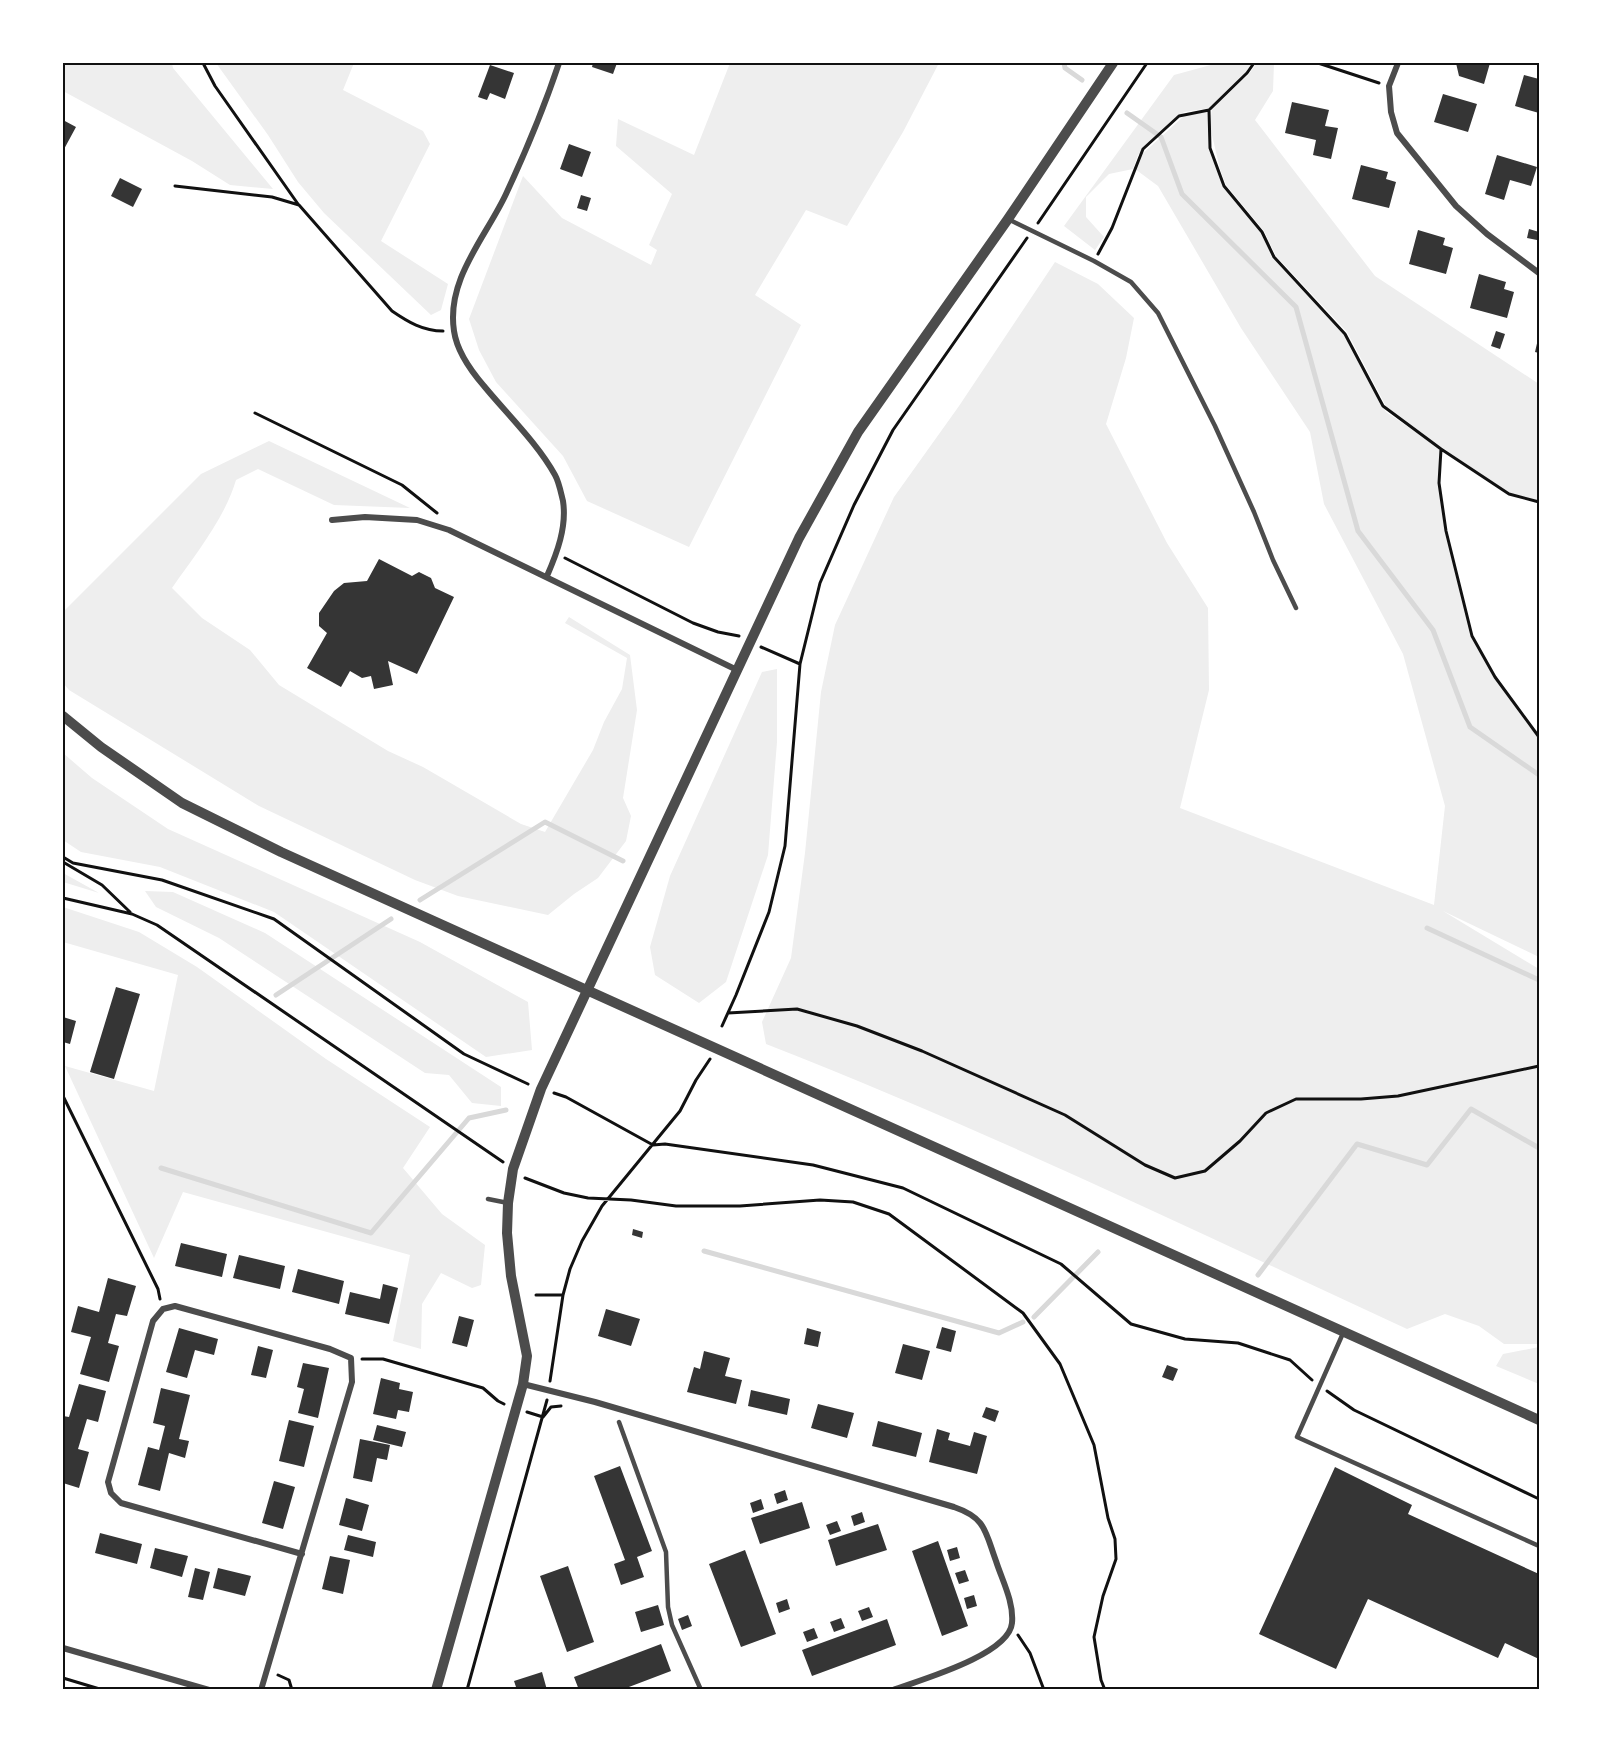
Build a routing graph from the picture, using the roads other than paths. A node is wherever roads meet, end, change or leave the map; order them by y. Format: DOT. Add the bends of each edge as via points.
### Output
graph roads {
  1 [pos="559,63"];
  2 [pos="1113,63"];
  3 [pos="1398,63"];
  4 [pos="1008,219"];
  5 [pos="1539,273"];
  6 [pos="332,520"];
  7 [pos="547,576"];
  8 [pos="1296,608"];
  9 [pos="737,670"];
  10 [pos="63,716"];
  11 [pos="586,991"];
  12 [pos="488,1199"];
  13 [pos="508,1203"];
  14 [pos="1344,1331"];
  15 [pos="523,1384"];
  16 [pos="1539,1420"];
  17 [pos="619,1422"];
  18 [pos="1539,1546"];
  19 [pos="302,1554"];
  20 [pos="63,1648"];
  21 [pos="209,1690"];
  22 [pos="261,1690"];
  23 [pos="436,1690"];
  24 [pos="701,1690"];
  25 [pos="893,1690"];
  1 -- 7 [label="street" via="506,195 462,274 454,307 454,332 469,367 556,477 563,521"];
  2 -- 4 [label="street"];
  3 -- 5 [label="street" via="1389,86 1397,133 1463,213"];
  4 -- 8 [label="lane" via="1131,282 1158,314 1215,426"];
  4 -- 9 [label="street" via="858,432 799,538"];
  6 -- 7 [label="street" via="417,520 449,530"];
  7 -- 9 [label="street"];
  9 -- 11 [label="street"];
  10 -- 11 [label="street" via="182,803"];
  11 -- 13 [label="street" via="541,1089 513,1169"];
  11 -- 14 [label="street"];
  12 -- 13 [label="lane"];
  13 -- 15 [label="street" via="511,1276 527,1356"];
  14 -- 16 [label="street"];
  14 -- 18 [label="lane" via="1297,1437"];
  15 -- 23 [label="street"];
  15 -- 25 [label="street" via="607,1405 977,1518 985,1530 1011,1606 1012,1625 1001,1643 982,1656"];
  17 -- 24 [label="lane" via="666,1552 672,1625"];
  19 -- 19 [label="street" via="121,1503 111,1493 108,1482 153,1321 163,1309 176,1306 351,1358 352,1382"];
  19 -- 22 [label="street"];
  20 -- 21 [label="street"];
}
